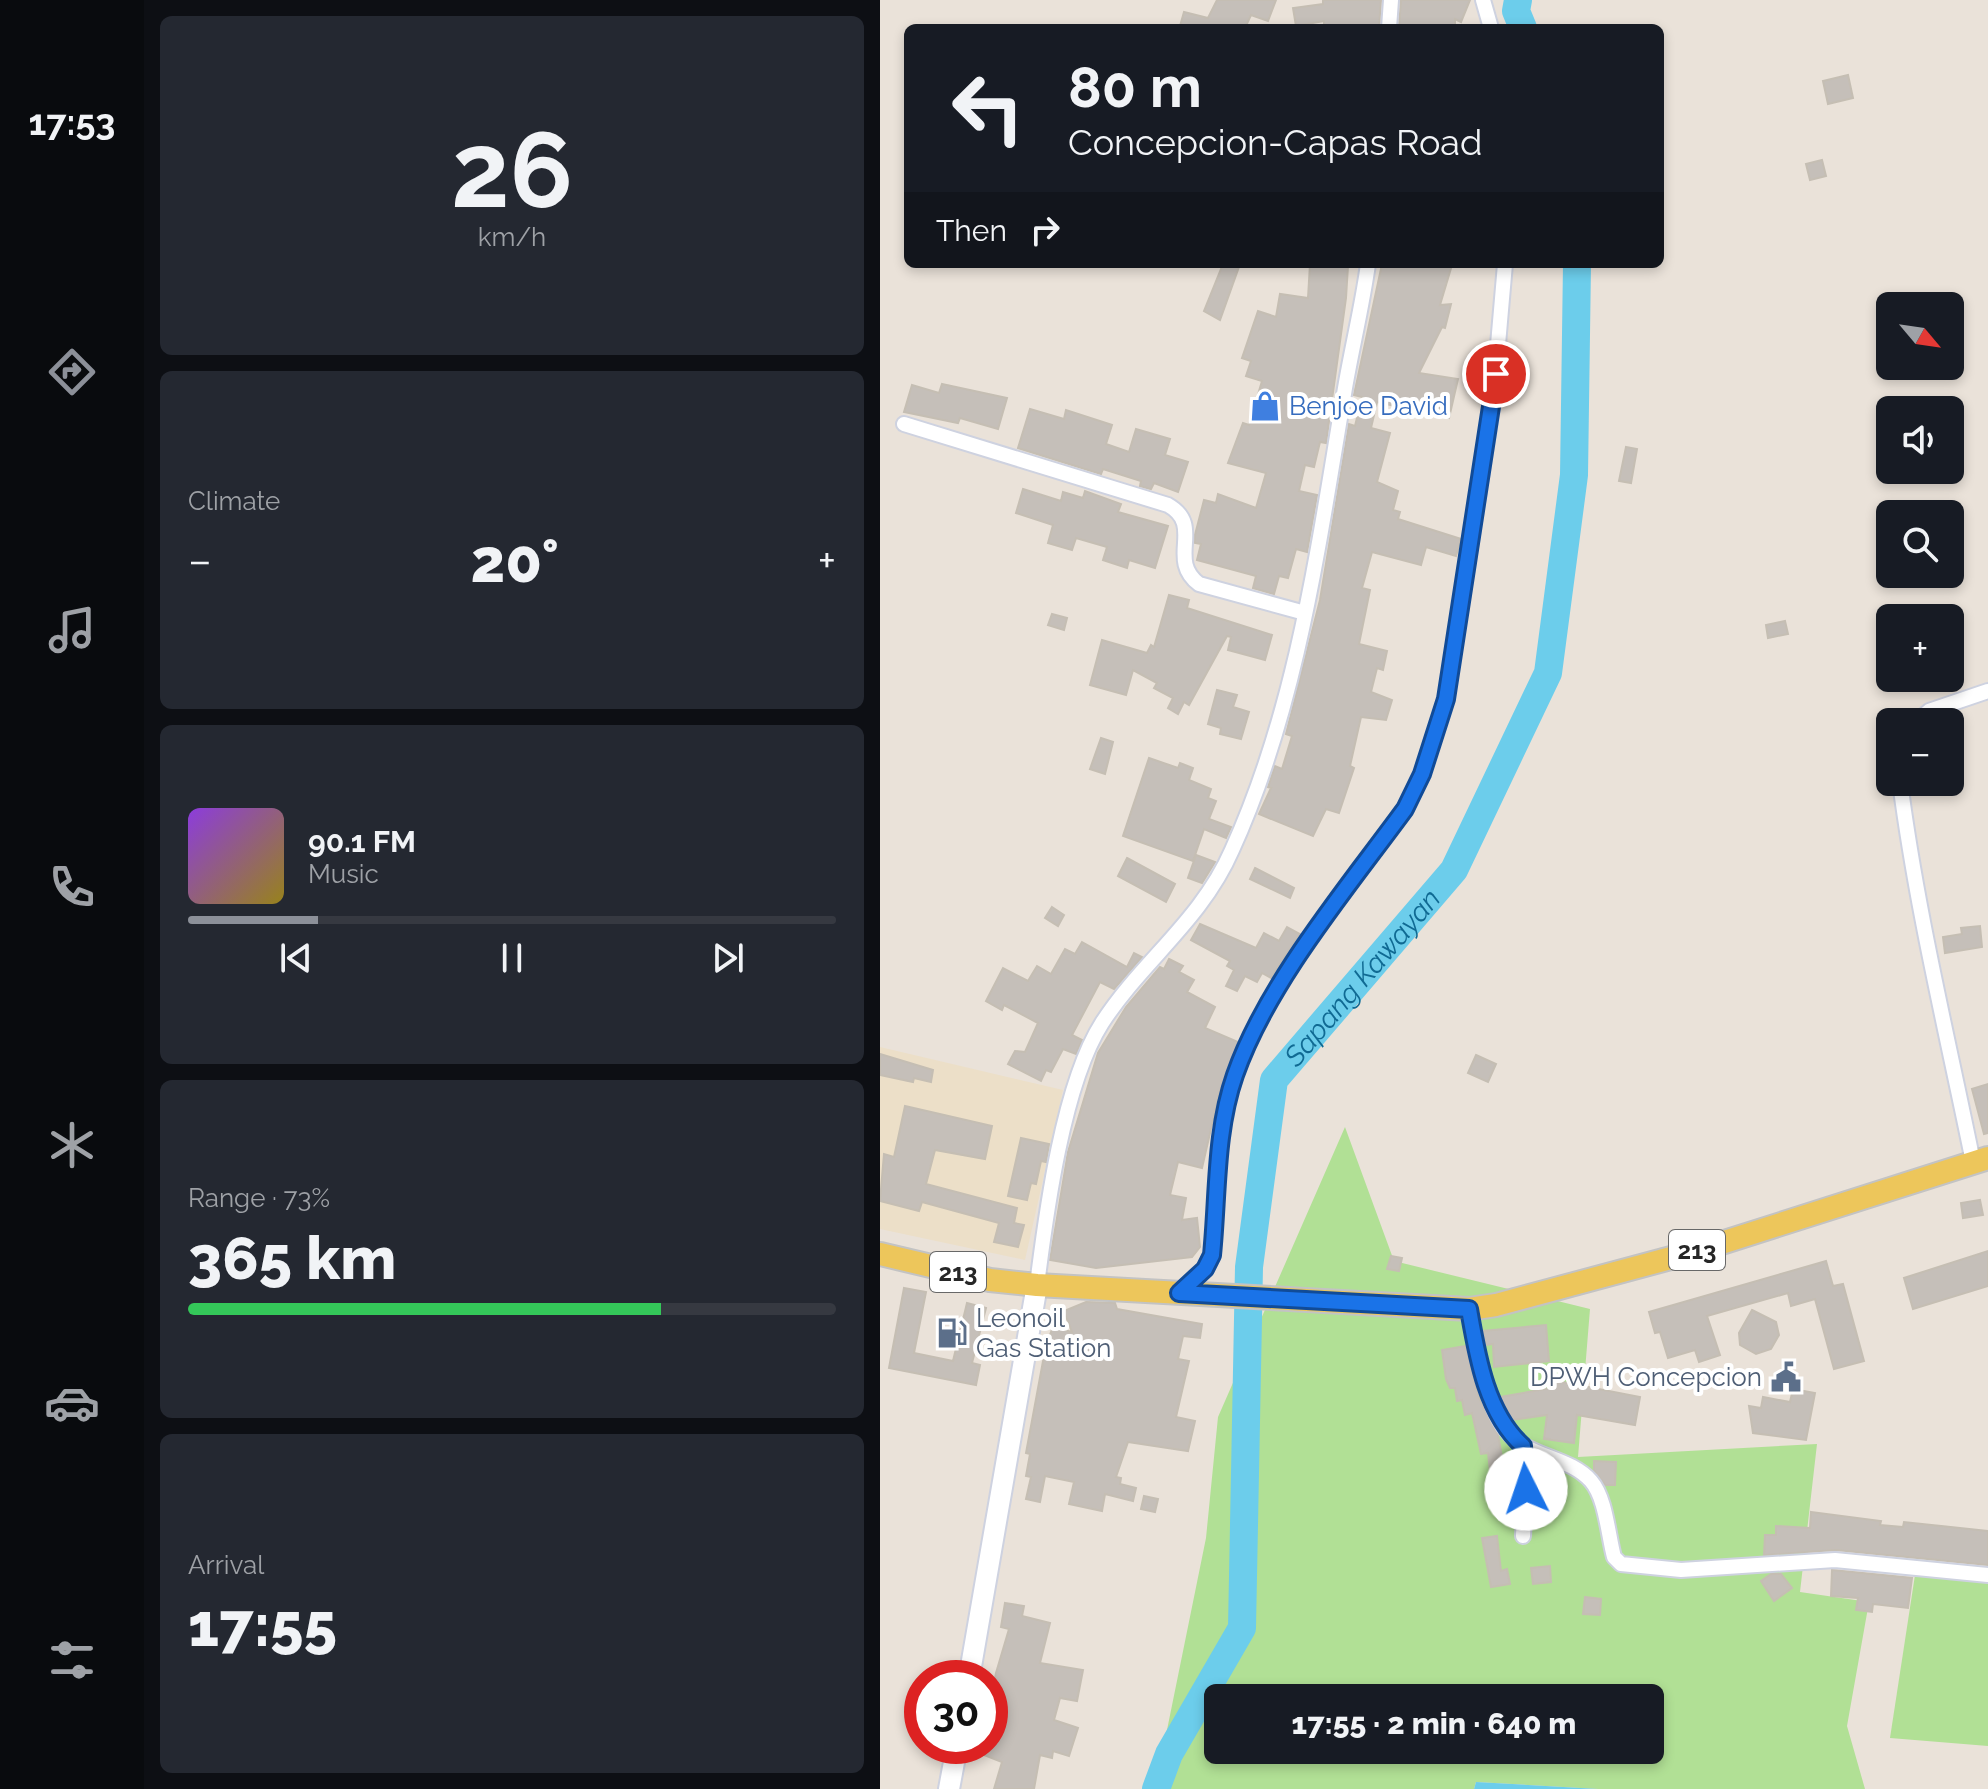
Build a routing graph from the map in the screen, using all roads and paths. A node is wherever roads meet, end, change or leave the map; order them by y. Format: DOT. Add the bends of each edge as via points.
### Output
graph roads {
  1 [pos="1391,0"];
  2 [pos="1483,0"];
  3 [pos="1389,24"];
  4 [pos="1490,24"];
  5 [pos="1367,268"];
  6 [pos="1505,268"];
  7 [pos="904,424"];
  8 [pos="1305,613"];
  9 [pos="1988,691"];
  10 [pos="1938,708"];
  11 [pos="1902,796"];
  12 [pos="1980,1160"];
  13 [pos="880,1254"];
  14 [pos="1037,1285"];
  15 [pos="1189,1294"];
  16 [pos="1469,1309"];
  17 [pos="1523,1446"];
  18 [pos="1523,1536"];
  19 [pos="1988,1575"];
  20 [pos="972,1660"];
  21 [pos="954,1764"];
  22 [pos="949,1789"];
  1 -- 3 [label="street"];
  2 -- 4 [label="street"];
  5 -- 8 [label="street"];
  6 -- 15 [label="street" via="1493,402 1446,699 1405,809 1268,1005 1235,1074 1221,1136 1212,1255"];
  7 -- 8 [label="street" via="1168,505 1180,512 1186,526 1186,574 1199,584"];
  8 -- 14 [label="street" via="1273,739 1231,852 1194,915 1121,998 1089,1050 1049,1194"];
  9 -- 10 [label="street"];
  11 -- 12 [label="street" via="1930,971"];
  12 -- 16 [label="main road, 213" via="1693,1252"];
  13 -- 14 [label="main road, 213" via="990,1280"];
  14 -- 15 [label="main road, 213"];
  14 -- 20 [label="main road"];
  15 -- 16 [label="main road, 213"];
  16 -- 17 [label="street" via="1497,1415"];
  17 -- 18 [label="street"];
  17 -- 19 [label="street" via="1591,1481 1614,1557 1621,1564 1681,1570 1835,1560"];
  21 -- 22 [label="main road"];
}
